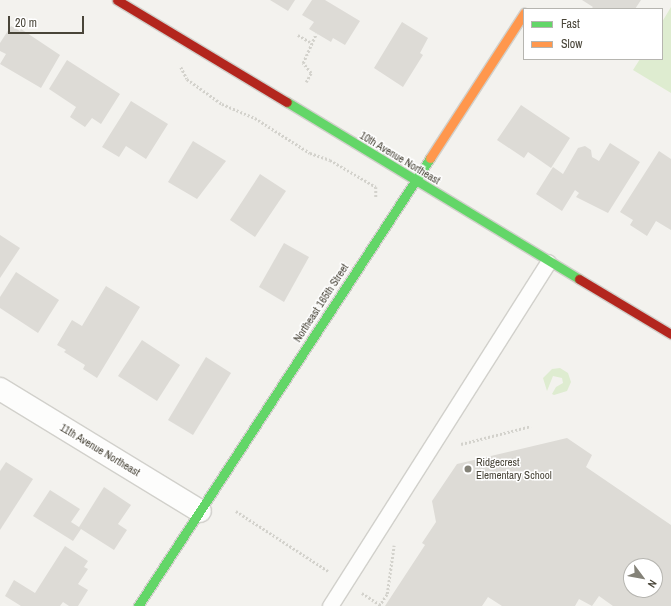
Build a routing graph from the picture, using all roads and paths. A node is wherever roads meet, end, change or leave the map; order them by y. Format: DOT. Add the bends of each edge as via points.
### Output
graph roads {
  1 [pos="117,0"];
  2 [pos="523,14"];
  3 [pos="316,34"];
  4 [pos="298,35"];
  5 [pos="186,42"];
  6 [pos="310,42"];
  7 [pos="306,82"];
  8 [pos="414,181"];
  9 [pos="376,197"];
  10 [pos="548,262"];
  11 [pos="671,334"];
  12 [pos="0,389"];
  13 [pos="531,426"];
  14 [pos="461,444"];
  15 [pos="200,511"];
  16 [pos="236,511"];
  17 [pos="394,544"];
  18 [pos="332,574"];
  19 [pos="360,591"];
  20 [pos="138,606"];
  21 [pos="330,606"];
  22 [pos="380,606"];
  1 -- 5 [label="street, 10th Avenue Northeast"];
  2 -- 8 [label="street, Northeast 165th Street"];
  3 -- 6 [label="path"];
  4 -- 6 [label="path"];
  5 -- 8 [label="street, 10th Avenue Northeast"];
  5 -- 9 [label="path" via="177,57 187,79 222,104 255,118 310,153 330,160 376,187"];
  6 -- 7 [label="path" via="313,44 303,63 311,73"];
  8 -- 10 [label="street, 10th Avenue Northeast"];
  8 -- 15 [label="street, Northeast 165th Street"];
  10 -- 11 [label="street, 10th Avenue Northeast"];
  10 -- 21 [label="lane"];
  12 -- 15 [label="street, 11th Avenue Northeast"];
  13 -- 14 [label="path"];
  15 -- 20 [label="street, Northeast 165th Street"];
  16 -- 18 [label="path"];
  17 -- 22 [label="path" via="387,594"];
  19 -- 22 [label="path"];
}
